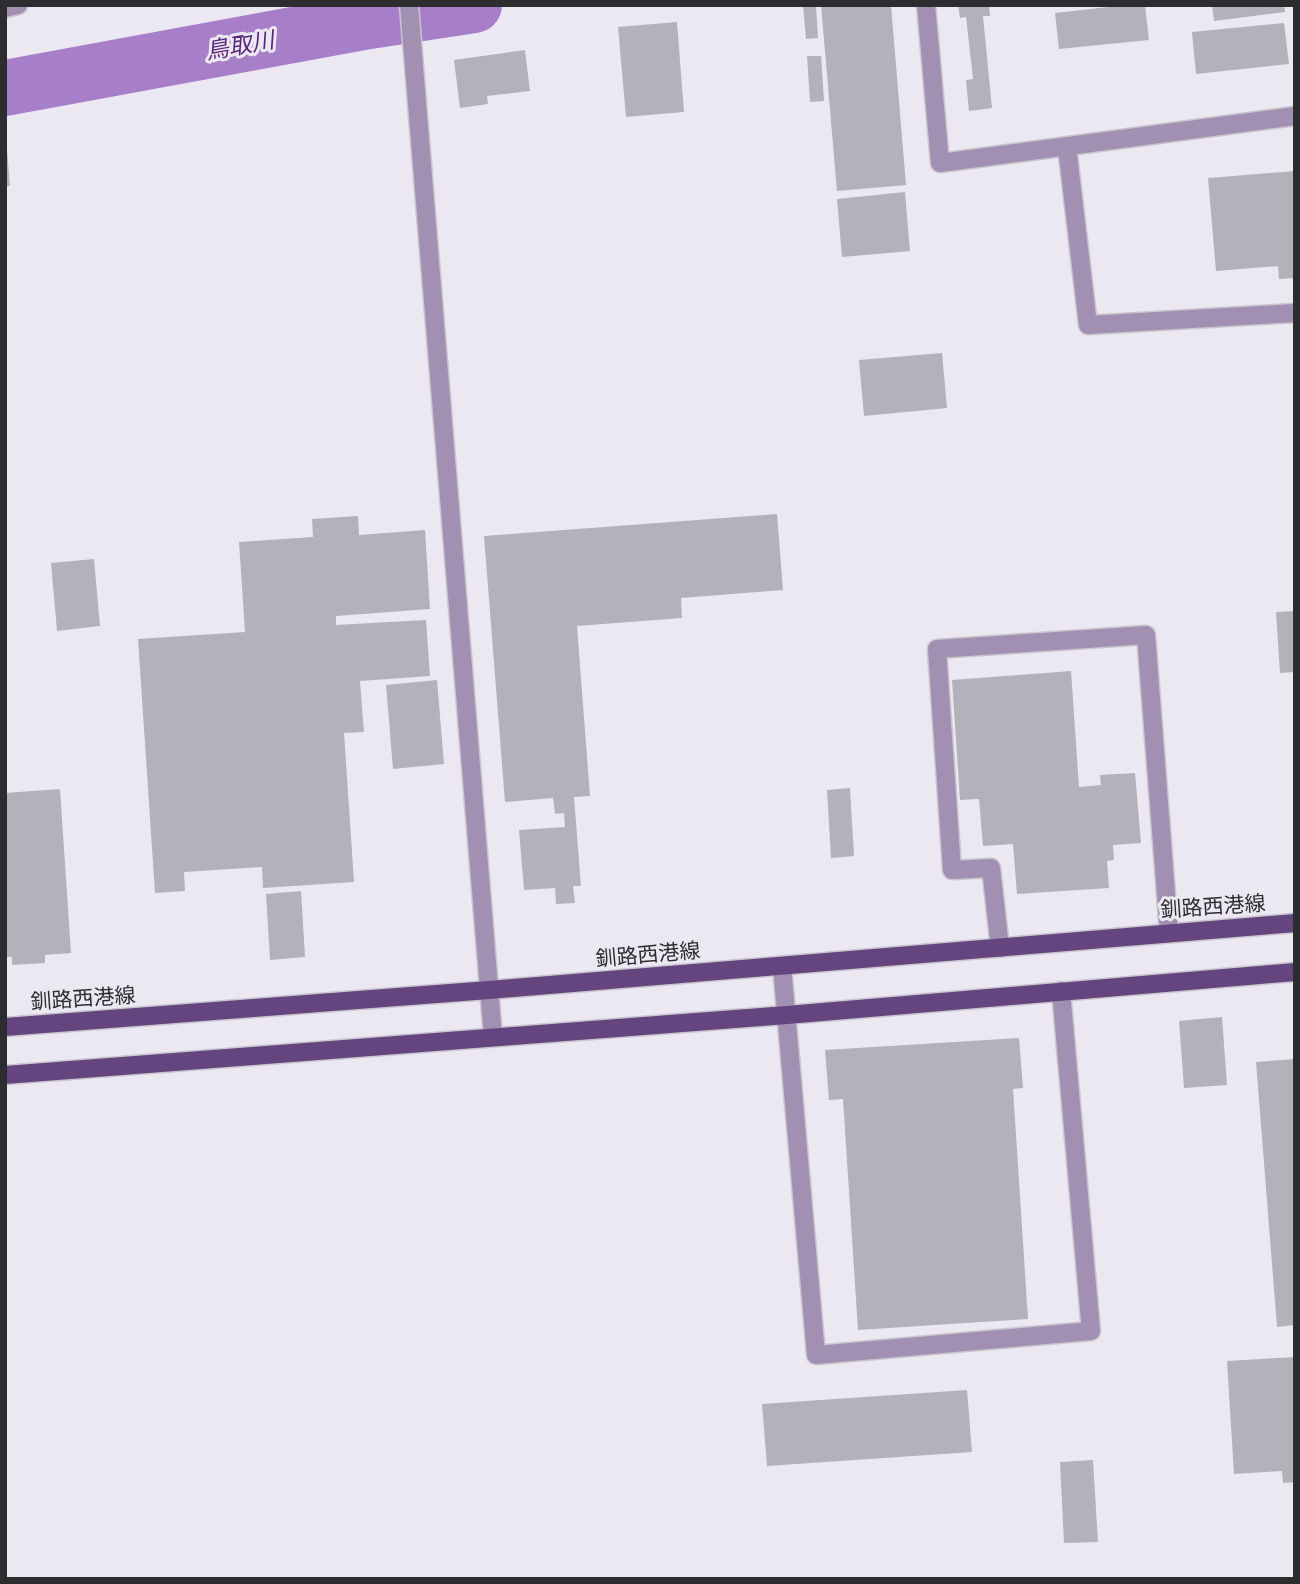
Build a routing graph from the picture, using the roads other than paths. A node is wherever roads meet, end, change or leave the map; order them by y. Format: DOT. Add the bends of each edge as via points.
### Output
graph roads {
  1 [pos="18,5"];
  2 [pos="409,5"];
  3 [pos="926,5"];
  4 [pos="5,8"];
  5 [pos="1295,116"];
  6 [pos="1067,147"];
  7 [pos="1295,313"];
  8 [pos="1295,923"];
  9 [pos="1169,933"];
  10 [pos="1000,948"];
  11 [pos="782,966"];
  12 [pos="1295,972"];
  13 [pos="489,990"];
  14 [pos="1061,991"];
  15 [pos="786,1015"];
  16 [pos="5,1027"];
  17 [pos="493,1037"];
  18 [pos="5,1075"];
  1 -- 4 [label="street"];
  2 -- 13 [label="street"];
  3 -- 6 [label="street" via="940,163"];
  5 -- 6 [label="street"];
  6 -- 7 [label="street" via="1088,325"];
  8 -- 9 [label="main road, 釧路西港線"];
  9 -- 10 [label="main road, 釧路西港線"];
  9 -- 10 [label="street" via="1146,635 937,649 951,870 991,867"];
  10 -- 11 [label="main road, 釧路西港線"];
  11 -- 13 [label="main road, 釧路西港線"];
  11 -- 15 [label="street"];
  12 -- 14 [label="main road"];
  13 -- 16 [label="main road, 釧路西港線"];
  13 -- 17 [label="street"];
  14 -- 15 [label="main road"];
  14 -- 15 [label="street" via="1091,1331 816,1355"];
  15 -- 17 [label="main road"];
  17 -- 18 [label="main road"];
}
